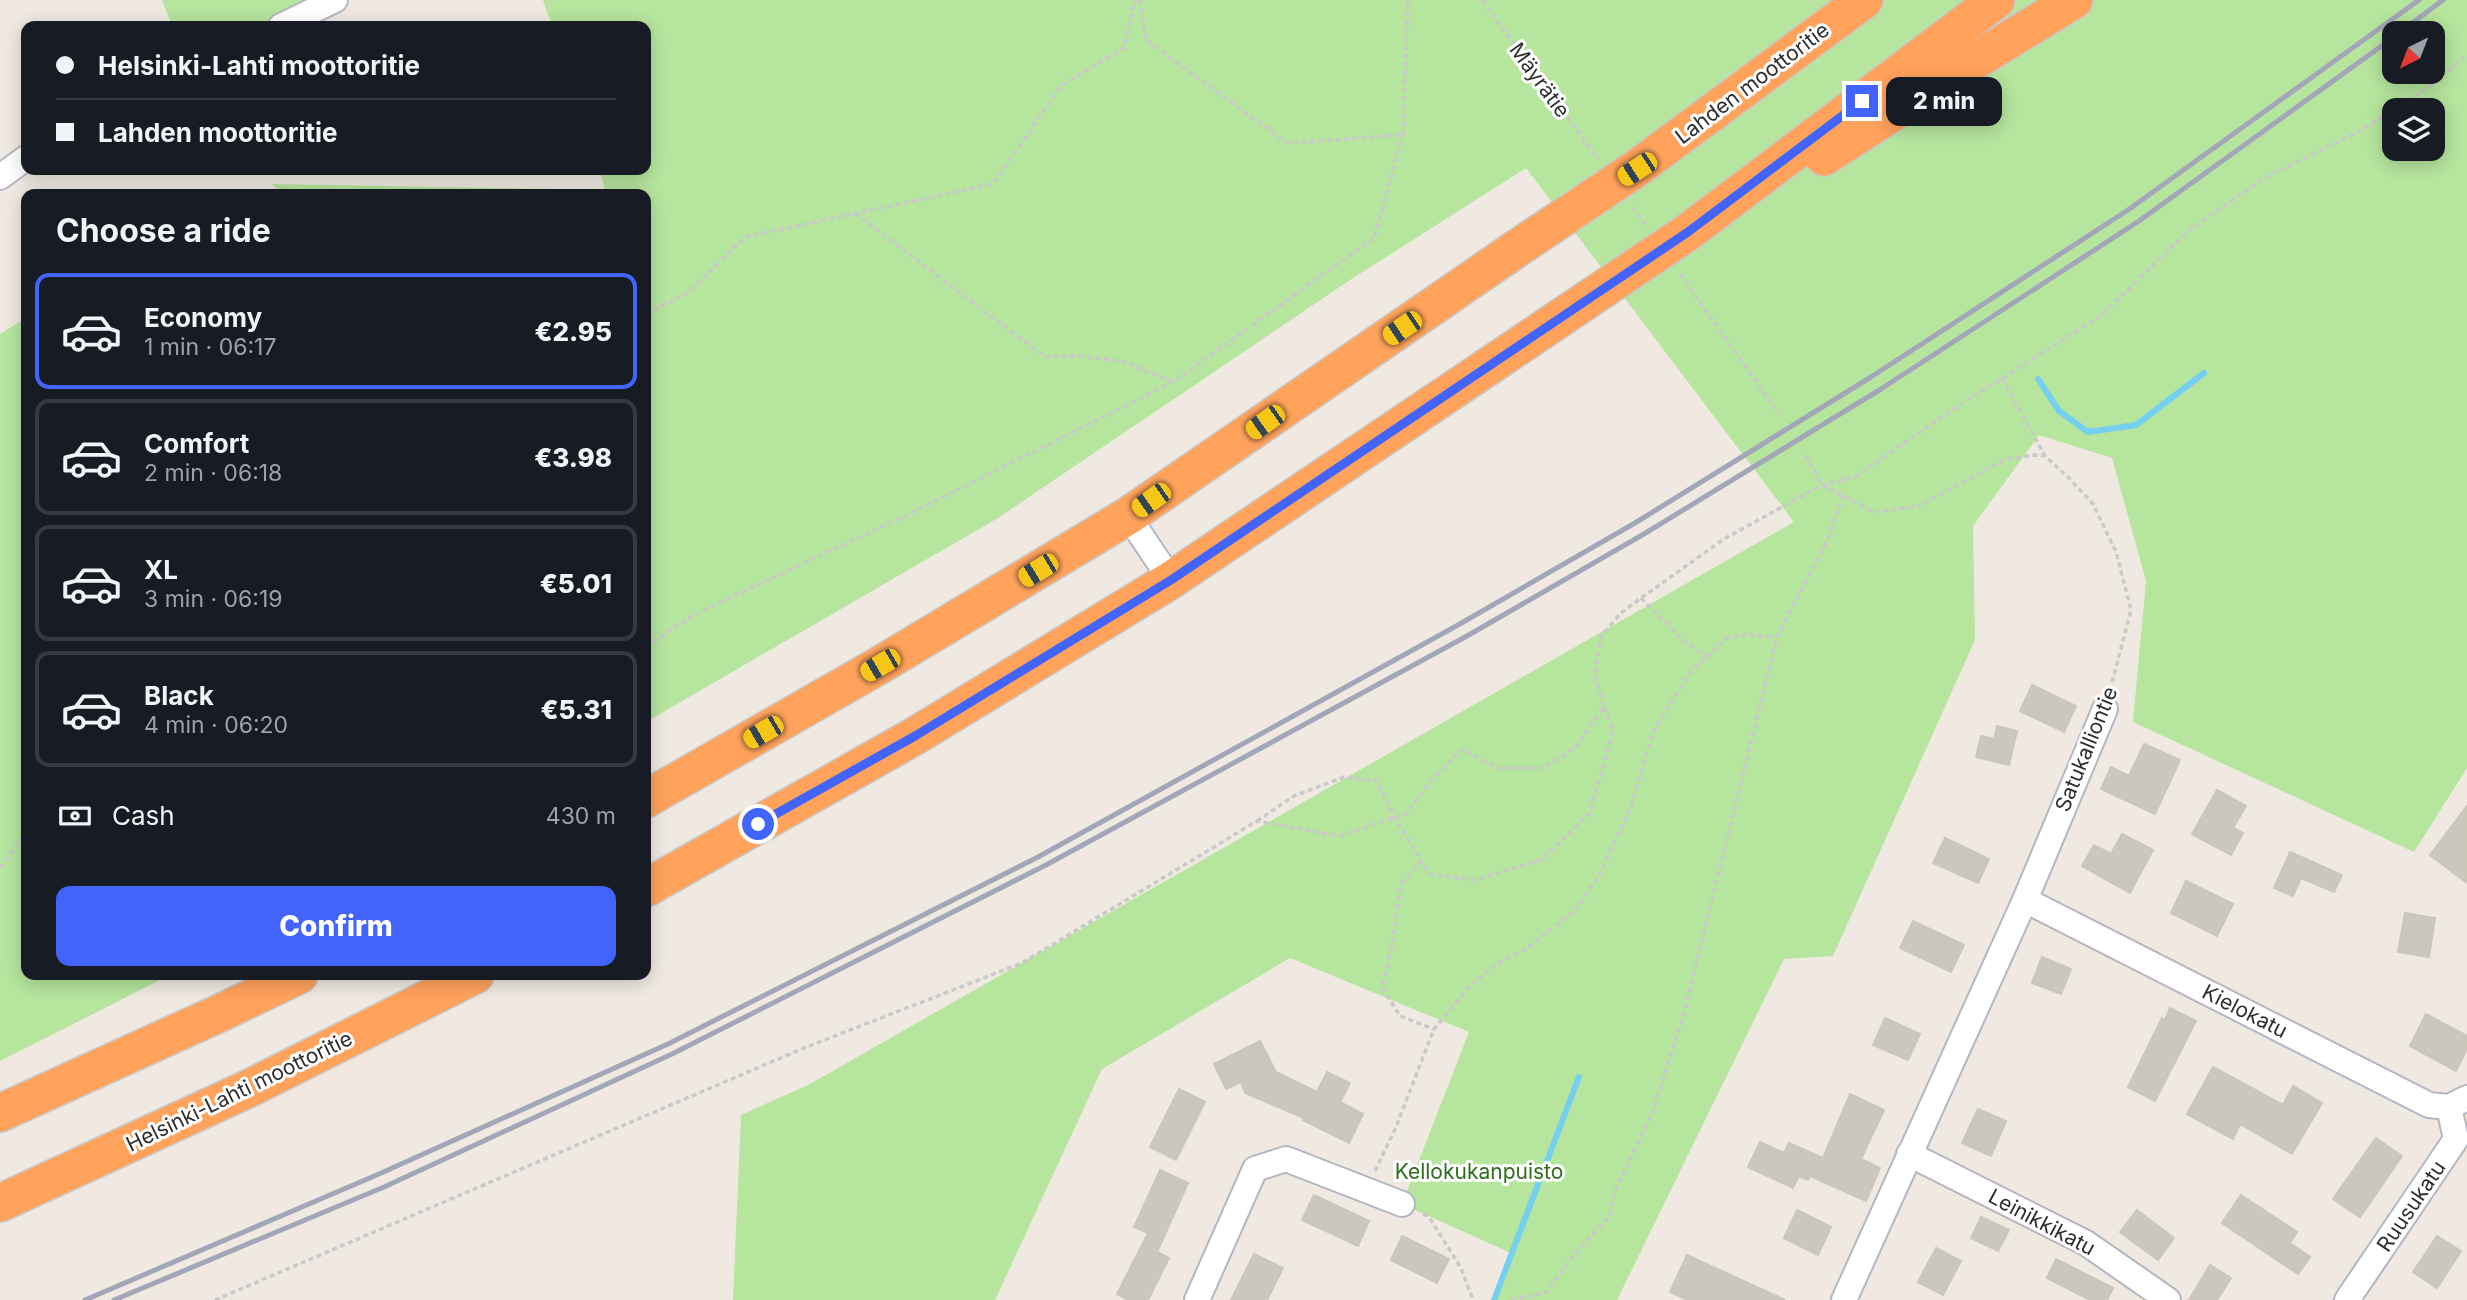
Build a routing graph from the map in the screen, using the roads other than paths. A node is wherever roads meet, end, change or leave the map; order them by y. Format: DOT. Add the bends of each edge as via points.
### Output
graph roads {
  1 [pos="335,0"];
  2 [pos="1864,0"];
  3 [pos="1996,0"];
  4 [pos="2074,0"];
  5 [pos="291,21"];
  6 [pos="21,162"];
  7 [pos="0,177"];
  8 [pos="1688,232"];
  9 [pos="1128,516"];
  10 [pos="1171,580"];
  11 [pos="2105,709"];
  12 [pos="651,796"];
  13 [pos="651,885"];
  14 [pos="2025,900"];
  15 [pos="289,980"];
  16 [pos="465,980"];
  17 [pos="2458,1102"];
  18 [pos="0,1113"];
  19 [pos="1909,1154"];
  20 [pos="0,1203"];
  21 [pos="1402,1204"];
  22 [pos="1197,1300"];
  23 [pos="1844,1300"];
  24 [pos="2168,1300"];
  25 [pos="2347,1300"];
  1 -- 5 [label="street"];
  2 -- 9 [label="highway, Lahden moottoritie" via="1637,169 1610,182"];
  3 -- 8 [label="highway"];
  4 -- 8 [label="highway" via="1809,167"];
  6 -- 7 [label="street"];
  8 -- 10 [label="highway"];
  9 -- 10 [label="street"];
  9 -- 12 [label="highway"];
  10 -- 13 [label="highway" via="915,736"];
  11 -- 14 [label="street, Satukalliontie"];
  14 -- 17 [label="street, Kielokatu" via="2429,1105"];
  14 -- 19 [label="street, Satukalliontie"];
  15 -- 18 [label="highway"];
  16 -- 20 [label="highway, Helsinki-Lahti moottoritie" via="252,1087"];
  17 -- 25 [label="street, Ruusukatu" via="2456,1139"];
  19 -- 23 [label="street, Satukalliontie"];
  19 -- 24 [label="street, Leinikkikatu" via="2085,1243"];
  21 -- 22 [label="street" via="1286,1159 1255,1169"];
}
